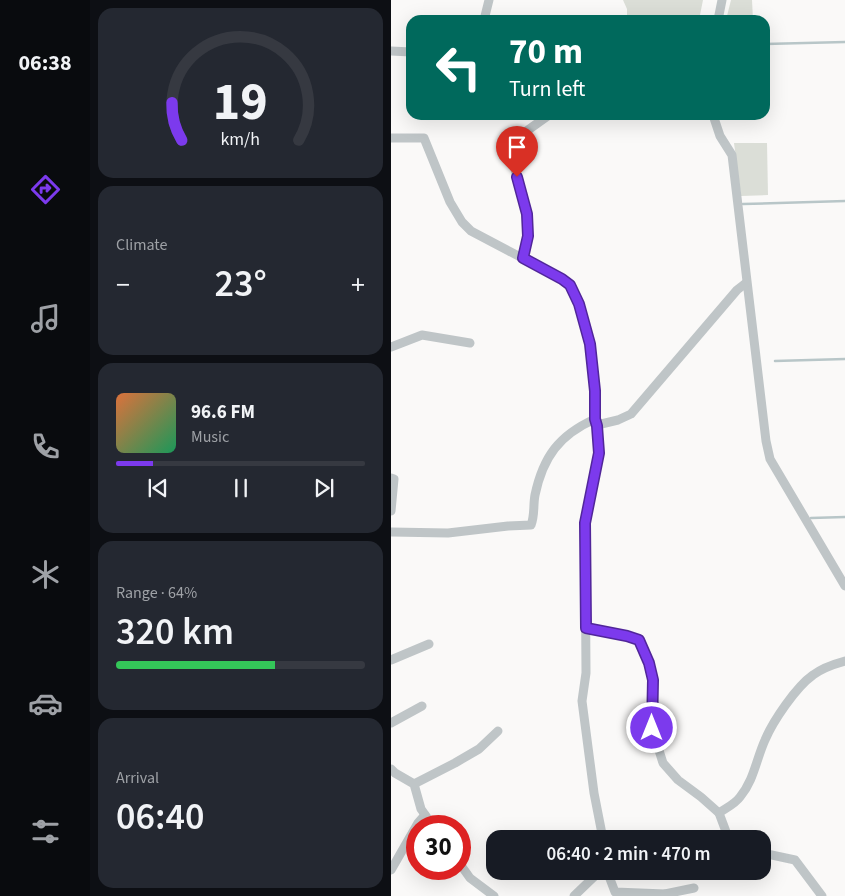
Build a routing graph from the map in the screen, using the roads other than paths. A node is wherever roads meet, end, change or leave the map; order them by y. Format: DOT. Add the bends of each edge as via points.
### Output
graph roads {
  1 [pos="489,0"];
  2 [pos="723,0"];
  3 [pos="485,15"];
  4 [pos="719,15"];
  5 [pos="391,51"];
  6 [pos="406,52"];
  7 [pos="542,120"];
  8 [pos="715,120"];
  9 [pos="391,138"];
  10 [pos="523,258"];
  11 [pos="746,283"];
  12 [pos="470,343"];
  13 [pos="391,347"];
  14 [pos="596,422"];
  15 [pos="391,478"];
  16 [pos="391,510"];
  17 [pos="391,532"];
  18 [pos="845,586"];
  19 [pos="586,628"];
  20 [pos="429,644"];
  21 [pos="391,660"];
  22 [pos="845,661"];
  23 [pos="423,706"];
  24 [pos="391,723"];
  25 [pos="498,731"];
  26 [pos="391,769"];
  27 [pos="414,784"];
  28 [pos="719,813"];
  29 [pos="425,815"];
  30 [pos="601,830"];
  31 [pos="724,830"];
  32 [pos="406,844"];
  33 [pos="771,855"];
  34 [pos="391,870"];
  35 [pos="471,879"];
  36 [pos="591,880"];
  37 [pos="610,880"];
  38 [pos="694,888"];
  39 [pos="665,895"];
  40 [pos="493,896"];
  41 [pos="574,896"];
  42 [pos="822,896"];
  1 -- 3 [label="street"];
  2 -- 4 [label="street"];
  5 -- 6 [label="street"];
  7 -- 10 [label="street" via="528,130 512,158 527,214 528,236"];
  8 -- 11 [label="street" via="732,155"];
  9 -- 10 [label="street" via="424,138 450,202 462,222 471,231"];
  10 -- 14 [label="street" via="570,285 579,304 590,344"];
  11 -- 14 [label="street" via="631,414 618,420"];
  11 -- 18 [label="street" via="770,459"];
  12 -- 13 [label="street" via="423,335"];
  14 -- 17 [label="street" via="577,427 549,457 534,496 531,525 448,534"];
  14 -- 19 [label="street" via="599,453 585,523"];
  15 -- 16 [label="street" via="394,478"];
  19 -- 28 [label="street" via="639,640 653,680 652,728 663,763 678,780"];
  19 -- 30 [label="street" via="582,701"];
  20 -- 21 [label="street"];
  22 -- 28 [label="street" via="813,675 801,686 775,720 764,741 751,782 739,799"];
  23 -- 24 [label="street"];
  25 -- 27 [label="street" via="471,754"];
  26 -- 27 [label="street"];
  27 -- 29 [label="street"];
  28 -- 31 [label="street"];
  32 -- 34 [label="street"];
  33 -- 42 [label="street" via="795,860"];
  35 -- 40 [label="street"];
  36 -- 41 [label="street"];
  37 -- 39 [label="street" via="615,892"];
  38 -- 39 [label="street"];
}
